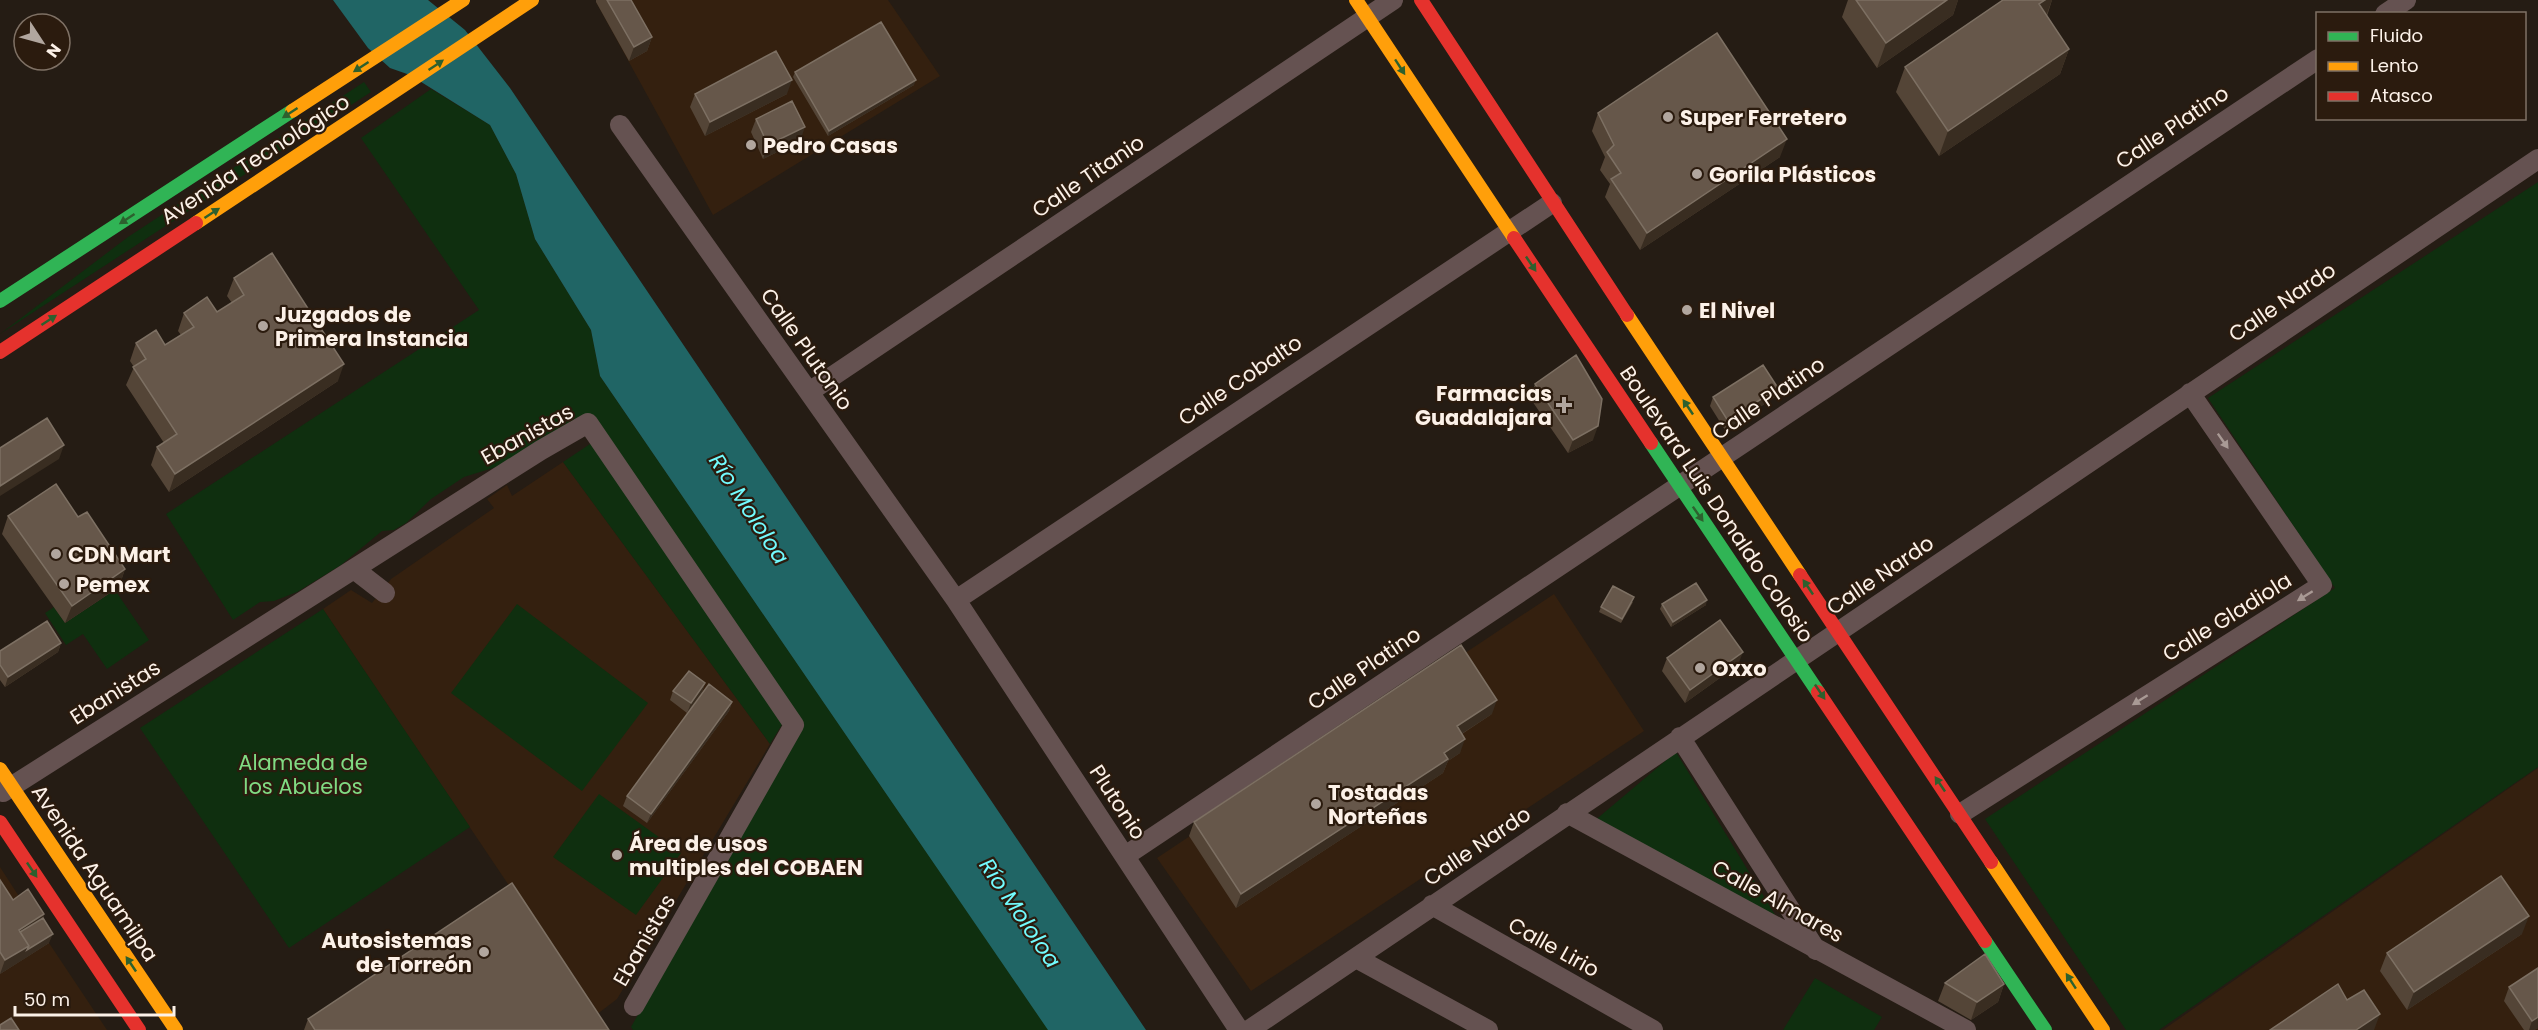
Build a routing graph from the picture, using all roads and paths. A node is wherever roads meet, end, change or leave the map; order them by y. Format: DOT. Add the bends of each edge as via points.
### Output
graph roads {
  1 [pos="463,0"];
  2 [pos="532,0"];
  3 [pos="1356,0"];
  4 [pos="1393,0"];
  5 [pos="1421,0"];
  6 [pos="2406,0"];
  7 [pos="2388,12"];
  8 [pos="1368,18"];
  9 [pos="2316,59"];
  10 [pos="620,125"];
  11 [pos="2538,159"];
  12 [pos="1552,203"];
  13 [pos="1508,230"];
  14 [pos="0,300"];
  15 [pos="0,351"];
  16 [pos="808,392"];
  17 [pos="2190,393"];
  18 [pos="1721,458"];
  19 [pos="1679,486"];
  20 [pos="354,569"];
  21 [pos="385,593"];
  22 [pos="956,600"];
  23 [pos="1839,632"];
  24 [pos="1798,660"];
  25 [pos="1680,738"];
  26 [pos="0,769"];
  27 [pos="6,790"];
  28 [pos="1567,813"];
  29 [pos="1960,814"];
  30 [pos="0,822"];
  31 [pos="1125,856"];
  32 [pos="1432,905"];
  33 [pos="1817,951"];
  34 [pos="1356,958"];
  35 [pos="634,1006"];
  36 [pos="139,1030"];
  37 [pos="176,1030"];
  38 [pos="1239,1030"];
  39 [pos="1249,1030"];
  40 [pos="1488,1030"];
  41 [pos="1653,1030"];
  42 [pos="1966,1030"];
  43 [pos="2045,1030"];
  44 [pos="2103,1030"];
  1 -- 14 [label="main road, Avenida Tecnológico, one-way"];
  15 -- 2 [label="main road, Avenida Tecnológico, one-way"];
  3 -- 8 [label="main road, Boulevard Luis Donaldo Colosio"];
  4 -- 8 [label="street, Calle Titanio"];
  5 -- 12 [label="main road, Boulevard Luis Donaldo Colosio"];
  6 -- 7 [label="street"];
  8 -- 13 [label="main road, Boulevard Luis Donaldo Colosio, one-way"];
  8 -- 16 [label="street, Calle Titanio"];
  9 -- 18 [label="street, Calle Platino"];
  10 -- 16 [label="street, Calle Plutonio"];
  11 -- 17 [label="street, Calle Nardo"];
  12 -- 13 [label="street, Calle Cobalto"];
  18 -- 12 [label="main road, Boulevard Luis Donaldo Colosio, one-way"];
  13 -- 19 [label="main road, Boulevard Luis Donaldo Colosio, one-way"];
  13 -- 22 [label="street, Calle Cobalto"];
  16 -- 22 [label="street, Calle Plutonio"];
  17 -- 23 [label="street, Calle Nardo"];
  17 -- 29 [label="street, Calle Gladiola, one-way" via="2322,585"];
  18 -- 19 [label="street, Calle Platino"];
  23 -- 18 [label="main road, Boulevard Luis Donaldo Colosio, one-way"];
  19 -- 24 [label="main road, Boulevard Luis Donaldo Colosio, one-way"];
  19 -- 31 [label="street, Calle Platino"];
  20 -- 21 [label="street"];
  20 -- 27 [label="street, Ebanistas"];
  20 -- 35 [label="street, Ebanistas" via="588,423 794,725"];
  22 -- 31 [label="street, Plutonio"];
  23 -- 24 [label="street, Calle Nardo"];
  29 -- 23 [label="main road, Boulevard Luis Donaldo Colosio, one-way"];
  24 -- 25 [label="street, Calle Nardo"];
  24 -- 43 [label="main road, Boulevard Luis Donaldo Colosio, one-way"];
  25 -- 28 [label="street, Calle Nardo"];
  25 -- 33 [label="street"];
  26 -- 27 [label="main road, Avenida Aguamilpa"];
  37 -- 27 [label="main road, Avenida Aguamilpa, one-way"];
  28 -- 32 [label="street, Calle Nardo"];
  28 -- 33 [label="street, Calle Almares"];
  44 -- 29 [label="main road, Boulevard Luis Donaldo Colosio, one-way"];
  30 -- 36 [label="main road, one-way"];
  31 -- 38 [label="street, Plutonio"];
  32 -- 34 [label="street, Calle Nardo"];
  32 -- 41 [label="street, Calle Lirio"];
  33 -- 42 [label="street, Calle Almares"];
  34 -- 39 [label="street, Calle Nardo"];
  34 -- 40 [label="street"];
}
